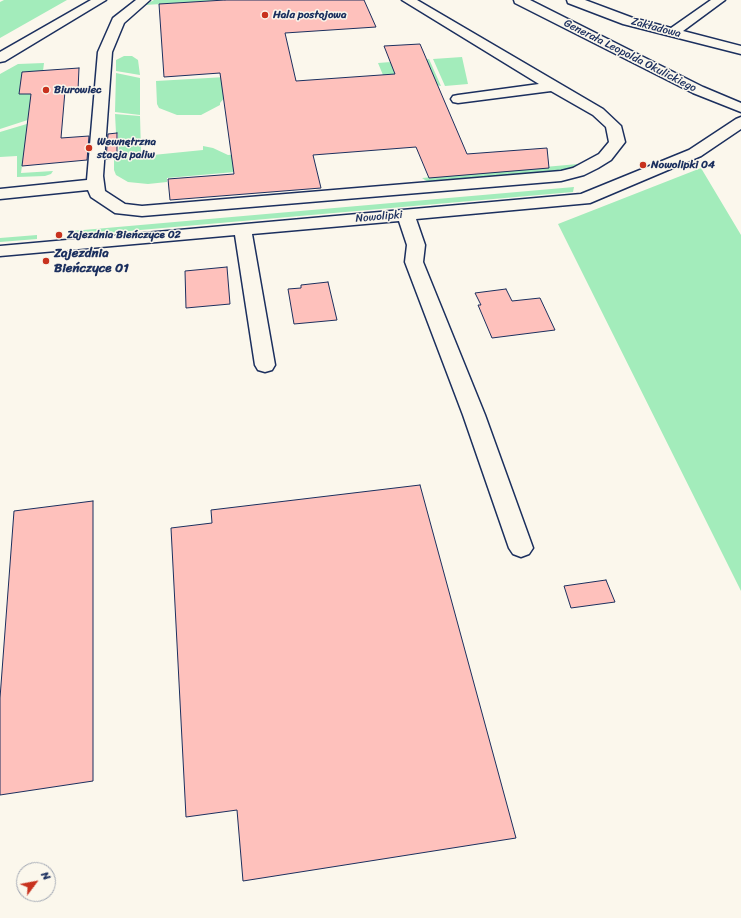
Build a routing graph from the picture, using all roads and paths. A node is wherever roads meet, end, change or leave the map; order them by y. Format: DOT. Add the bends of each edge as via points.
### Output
graph roads {
  1 [pos="100,0"];
  2 [pos="144,0"];
  3 [pos="408,0"];
  4 [pos="520,0"];
  5 [pos="573,0"];
  6 [pos="719,0"];
  7 [pos="672,33"];
  8 [pos="741,50"];
  9 [pos="0,58"];
  10 [pos="554,86"];
  11 [pos="458,99"];
  12 [pos="741,108"];
  13 [pos="741,122"];
  14 [pos="96,184"];
  15 [pos="0,194"];
  16 [pos="406,215"];
  17 [pos="243,230"];
  18 [pos="0,251"];
  19 [pos="265,365"];
  20 [pos="521,548"];
  1 -- 9 [label="street"];
  2 -- 14 [label="street" via="118,21 105,52"];
  3 -- 10 [label="street"];
  4 -- 12 [label="street, Generała Leopolda Okulickiego" via="698,90"];
  5 -- 7 [label="street, Zakładowa" via="622,19"];
  6 -- 7 [label="street"];
  7 -- 8 [label="street, Zakładowa"];
  10 -- 11 [label="street"];
  10 -- 14 [label="street" via="603,117 613,126 617,142 605,157 592,165 561,176 142,211 121,209 97,193"];
  13 -- 16 [label="street, Nowolipki" via="695,153 584,199"];
  14 -- 15 [label="street"];
  16 -- 17 [label="street, Nowolipki"];
  16 -- 20 [label="street" via="416,245 414,262 474,415"];
  17 -- 18 [label="street, Nowolipki"];
  17 -- 19 [label="street"];
}
